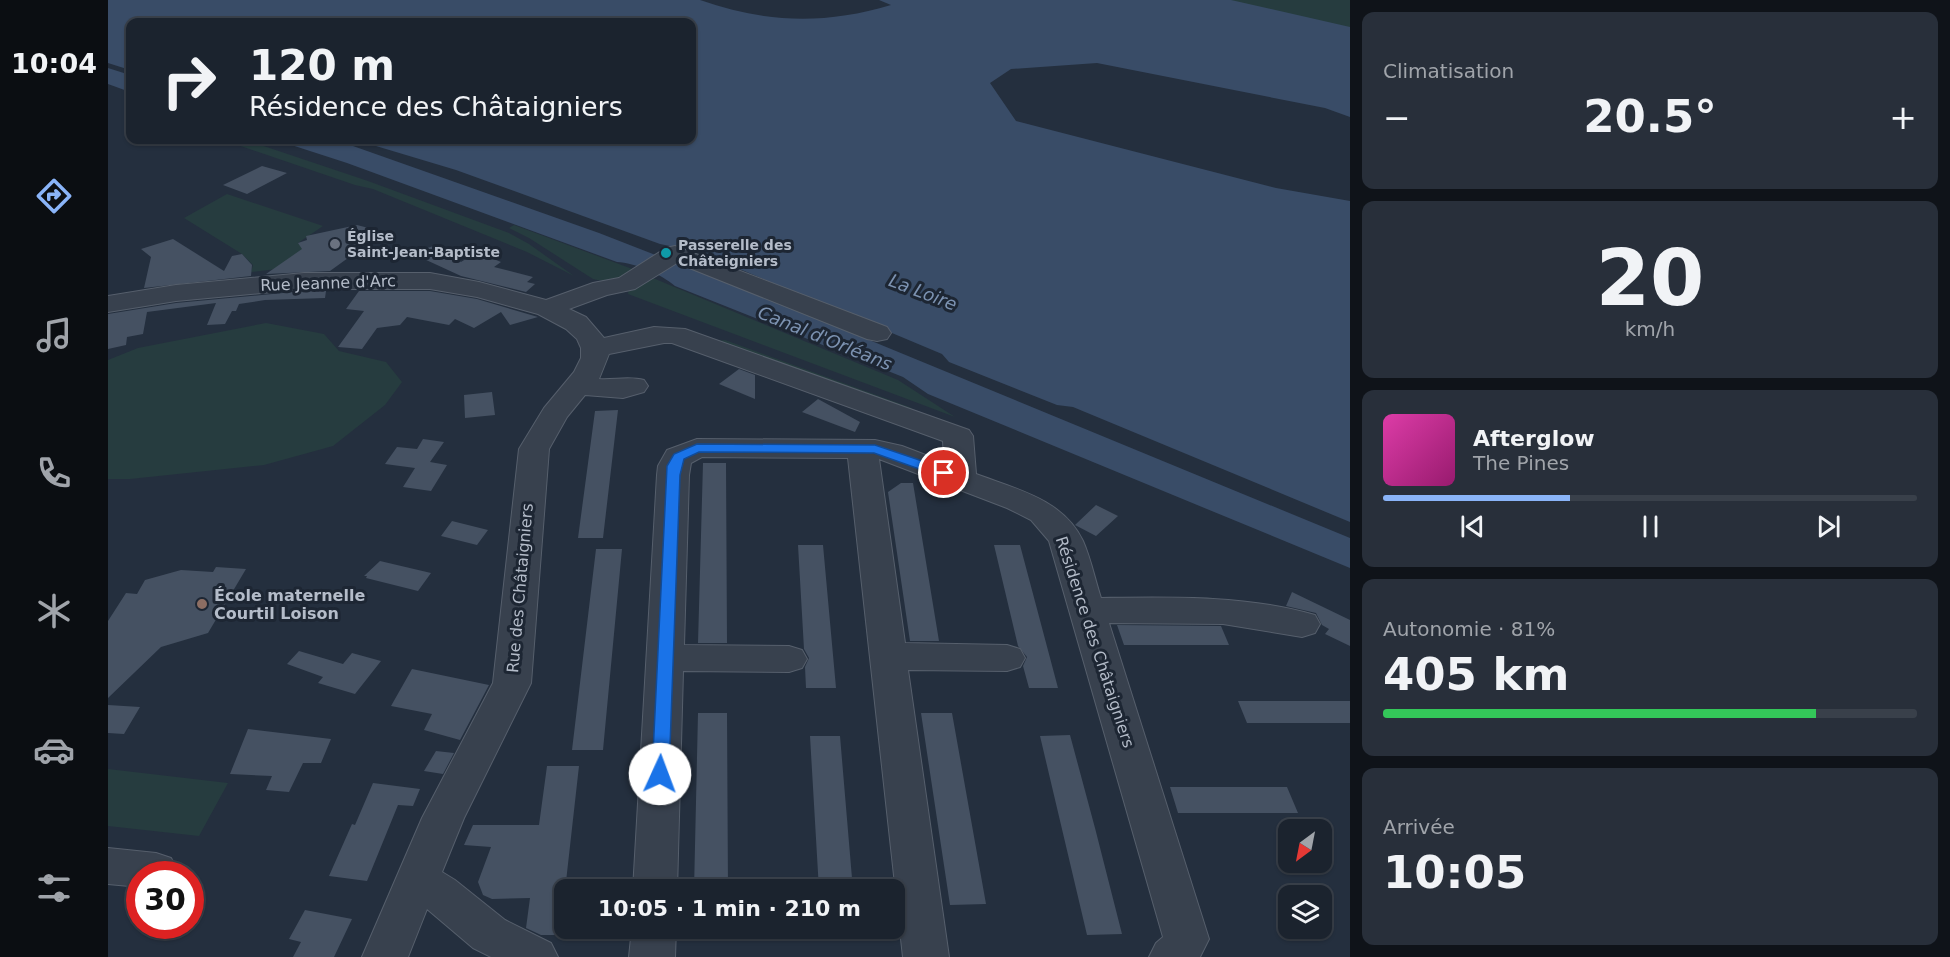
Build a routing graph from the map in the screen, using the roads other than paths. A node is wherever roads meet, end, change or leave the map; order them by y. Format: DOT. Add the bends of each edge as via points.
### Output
graph roads {
  1 [pos="108,304"];
  2 [pos="547,309"];
  3 [pos="877,333"];
  4 [pos="595,348"];
  5 [pos="578,386"];
  6 [pos="634,386"];
  7 [pos="930,418"];
  8 [pos="862,449"];
  9 [pos="927,468"];
  10 [pos="961,479"];
  11 [pos="1087,611"];
  12 [pos="1302,624"];
  13 [pos="888,656"];
  14 [pos="665,658"];
  15 [pos="1007,658"];
  16 [pos="789,659"];
  17 [pos="108,866"];
  18 [pos="126,868"];
  19 [pos="655,879"];
  20 [pos="417,880"];
  21 [pos="653,939"];
  22 [pos="385,957"];
  23 [pos="535,957"];
  24 [pos="652,957"];
  25 [pos="926,957"];
  26 [pos="1172,957"];
  1 -- 2 [label="street, Rue Jeanne d'Arc" via="263,284 373,279 441,283"];
  2 -- 3 [label="street" via="602,288 620,286 675,253"];
  2 -- 4 [label="street" via="576,323"];
  4 -- 5 [label="street, Rue des Châtaigniers" via="595,358"];
  4 -- 7 [label="street" via="652,334 675,335"];
  5 -- 6 [label="street"];
  5 -- 20 [label="street, Rue des Châtaigniers" via="554,414 534,449 512,683 443,818"];
  7 -- 9 [label="street"];
  7 -- 10 [label="street" via="958,436"];
  8 -- 9 [label="street, Résidence des Châtaigniers" via="891,453"];
  8 -- 13 [label="street"];
  8 -- 14 [label="street, Résidence des Châtaigniers" via="697,448 678,457 673,475"];
  9 -- 10 [label="street, Résidence des Châtaigniers"];
  10 -- 11 [label="street, Résidence des Châtaigniers" via="1042,513 1057,527 1066,541"];
  11 -- 12 [label="street" via="1232,613 1272,616"];
  11 -- 26 [label="street, Résidence des Châtaigniers" via="1186,939"];
  13 -- 15 [label="street"];
  13 -- 25 [label="street"];
  14 -- 16 [label="street"];
  14 -- 19 [label="street, Résidence des Châtaigniers"];
  17 -- 18 [label="street"];
  20 -- 22 [label="street, Rue des Châtaigniers"];
  20 -- 23 [label="street" via="440,893 489,934"];
  21 -- 24 [label="street"];
}
